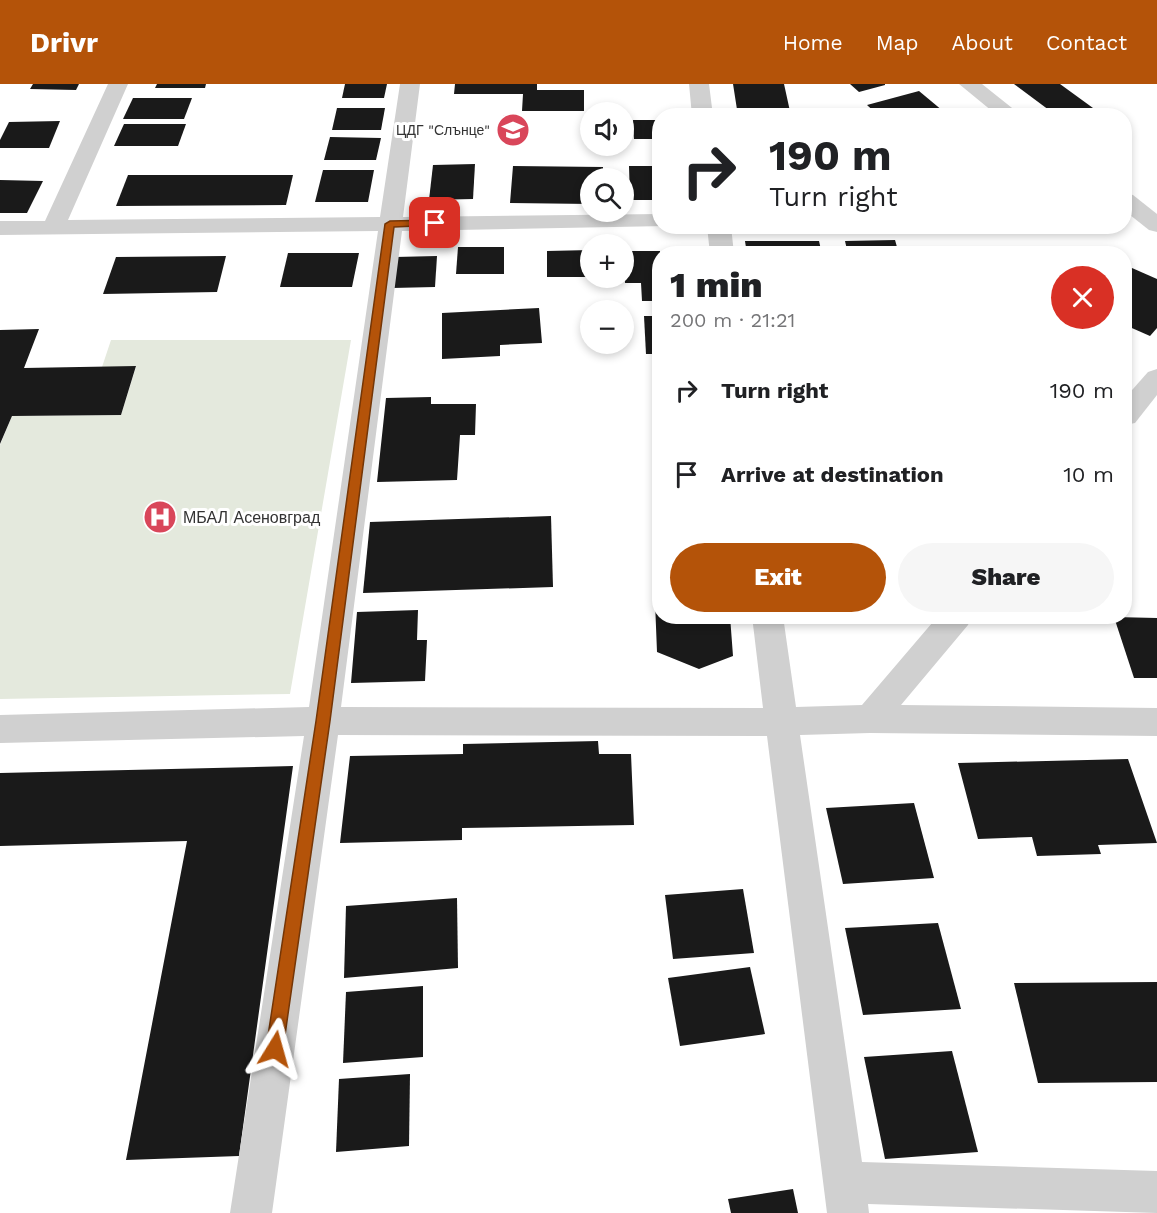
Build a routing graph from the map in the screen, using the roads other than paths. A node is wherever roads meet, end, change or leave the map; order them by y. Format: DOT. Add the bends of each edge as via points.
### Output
graph roads {
  1 [pos="118,84"];
  2 [pos="410,84"];
  3 [pos="699,84"];
  4 [pos="969,84"];
  5 [pos="702,108"];
  6 [pos="1001,108"];
  7 [pos="652,220"];
  8 [pos="390,224"];
  9 [pos="0,228"];
  10 [pos="53,228"];
  11 [pos="1157,378"];
  12 [pos="1132,408"];
  13 [pos="768,624"];
  14 [pos="950,624"];
  15 [pos="870,719"];
  16 [pos="323,721"];
  17 [pos="780,722"];
  18 [pos="1157,722"];
  19 [pos="0,729"];
  20 [pos="1157,1192"];
  21 [pos="845,1197"];
  22 [pos="251,1213"];
  1 -- 10 [label="street"];
  2 -- 8 [label="street"];
  3 -- 5 [label="street"];
  4 -- 6 [label="street"];
  7 -- 8 [label="street"];
  8 -- 10 [label="street"];
  8 -- 16 [label="street"];
  9 -- 10 [label="street"];
  11 -- 12 [label="street"];
  13 -- 17 [label="street"];
  14 -- 15 [label="street"];
  15 -- 17 [label="street"];
  15 -- 18 [label="street"];
  16 -- 17 [label="street"];
  16 -- 19 [label="street"];
  16 -- 22 [label="street"];
  17 -- 21 [label="street"];
  20 -- 21 [label="street"];
}
